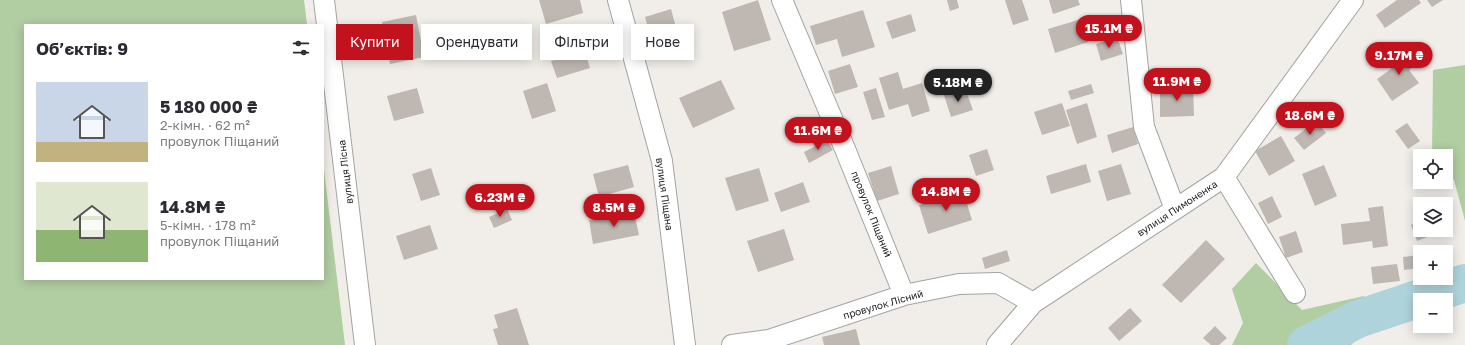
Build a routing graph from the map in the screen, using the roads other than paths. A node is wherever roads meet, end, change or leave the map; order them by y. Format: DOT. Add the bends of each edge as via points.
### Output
graph roads {
  1 [pos="324,0"];
  2 [pos="618,0"];
  3 [pos="782,0"];
  4 [pos="1131,0"];
  5 [pos="1353,0"];
  6 [pos="1224,177"];
  7 [pos="1175,209"];
  8 [pos="1295,293"];
  9 [pos="904,295"];
  10 [pos="1033,303"];
  11 [pos="365,345"];
  12 [pos="685,345"];
  13 [pos="732,345"];
  14 [pos="997,345"];
  1 -- 11 [label="street, вулиця Лісна"];
  2 -- 12 [label="street, вулиця Піщана" via="662,161"];
  3 -- 9 [label="street, провулок Піщаний"];
  4 -- 7 [label="street" via="1144,127"];
  5 -- 6 [label="street, вулиця Пимоненка"];
  6 -- 7 [label="street, вулиця Пимоненка"];
  6 -- 8 [label="street"];
  7 -- 10 [label="street, вулиця Пимоненка"];
  9 -- 10 [label="street, провулок Лісний" via="959,284 998,283"];
  9 -- 13 [label="street, провулок Лісний" via="769,340"];
  10 -- 14 [label="street, вулиця Пимоненка"];
}
